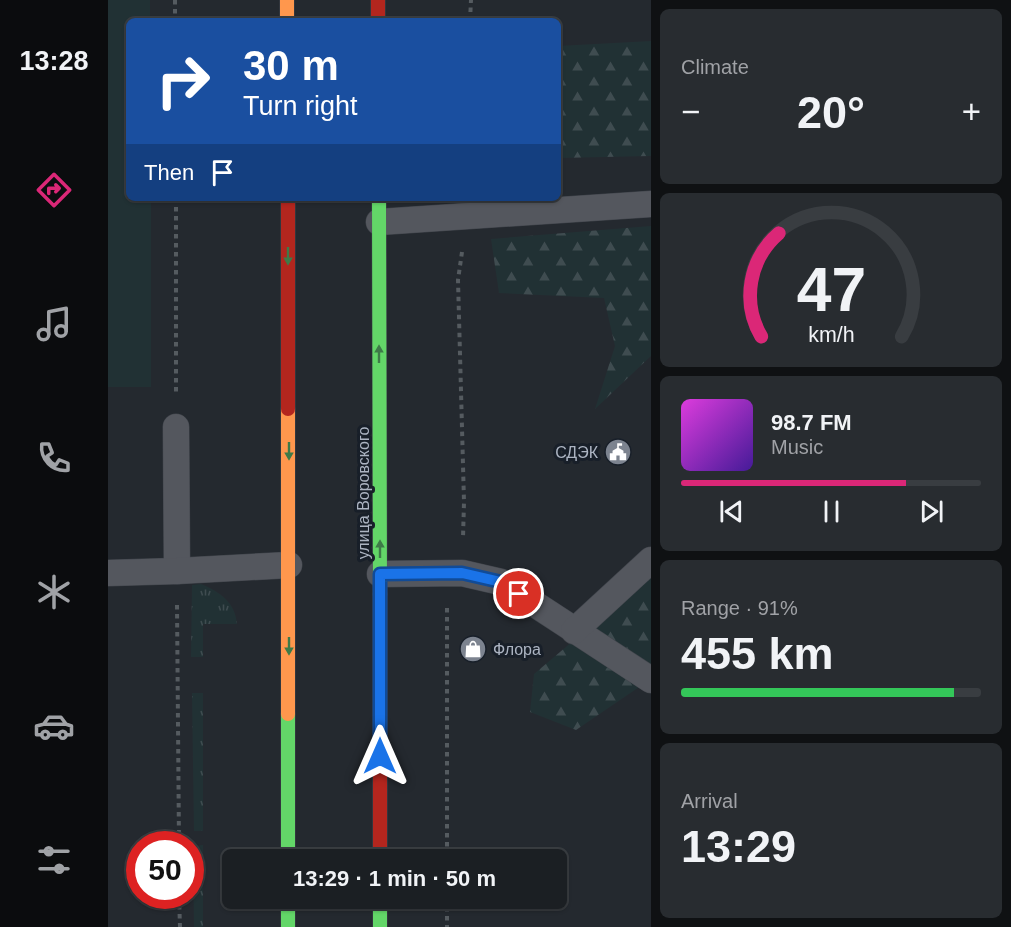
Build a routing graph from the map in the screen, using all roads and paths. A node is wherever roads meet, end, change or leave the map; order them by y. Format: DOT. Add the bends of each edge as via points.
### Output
graph roads {
  1 [pos="175,0"];
  2 [pos="287,0"];
  3 [pos="378,0"];
  4 [pos="471,0"];
  5 [pos="175,18"];
  6 [pos="287,18"];
  7 [pos="378,18"];
  8 [pos="470,18"];
  9 [pos="176,201"];
  10 [pos="288,201"];
  11 [pos="651,204"];
  12 [pos="379,210"];
  13 [pos="467,216"];
  14 [pos="177,427"];
  15 [pos="651,560"];
  16 [pos="289,565"];
  17 [pos="177,571"];
  18 [pos="108,573"];
  19 [pos="462,573"];
  20 [pos="380,574"];
  21 [pos="574,631"];
  22 [pos="651,680"];
  23 [pos="179,831"];
  24 [pos="288,849"];
  25 [pos="380,849"];
  26 [pos="447,849"];
  27 [pos="179,909"];
  28 [pos="288,909"];
  29 [pos="380,909"];
  30 [pos="447,909"];
  31 [pos="180,927"];
  32 [pos="288,927"];
  33 [pos="380,927"];
  34 [pos="447,927"];
  1 -- 5 [label="path"];
  2 -- 6 [label="main road"];
  3 -- 7 [label="main road"];
  4 -- 8 [label="path"];
  9 -- 14 [label="path"];
  10 -- 16 [label="main road, one-way"];
  11 -- 13 [label="lane"];
  12 -- 13 [label="lane"];
  20 -- 12 [label="main road, улица Воровского, one-way"];
  13 -- 19 [label="path" via="458,280"];
  14 -- 17 [label="lane"];
  15 -- 21 [label="lane"];
  16 -- 17 [label="lane"];
  16 -- 24 [label="main road, one-way"];
  17 -- 18 [label="lane"];
  17 -- 23 [label="path"];
  19 -- 20 [label="lane"];
  19 -- 21 [label="lane" via="501,582"];
  19 -- 26 [label="path" via="447,600"];
  20 -- 25 [label="main road, улица Воровского"];
  21 -- 22 [label="lane"];
  27 -- 31 [label="path"];
  28 -- 32 [label="main road"];
  29 -- 33 [label="main road"];
  30 -- 34 [label="path"];
}
